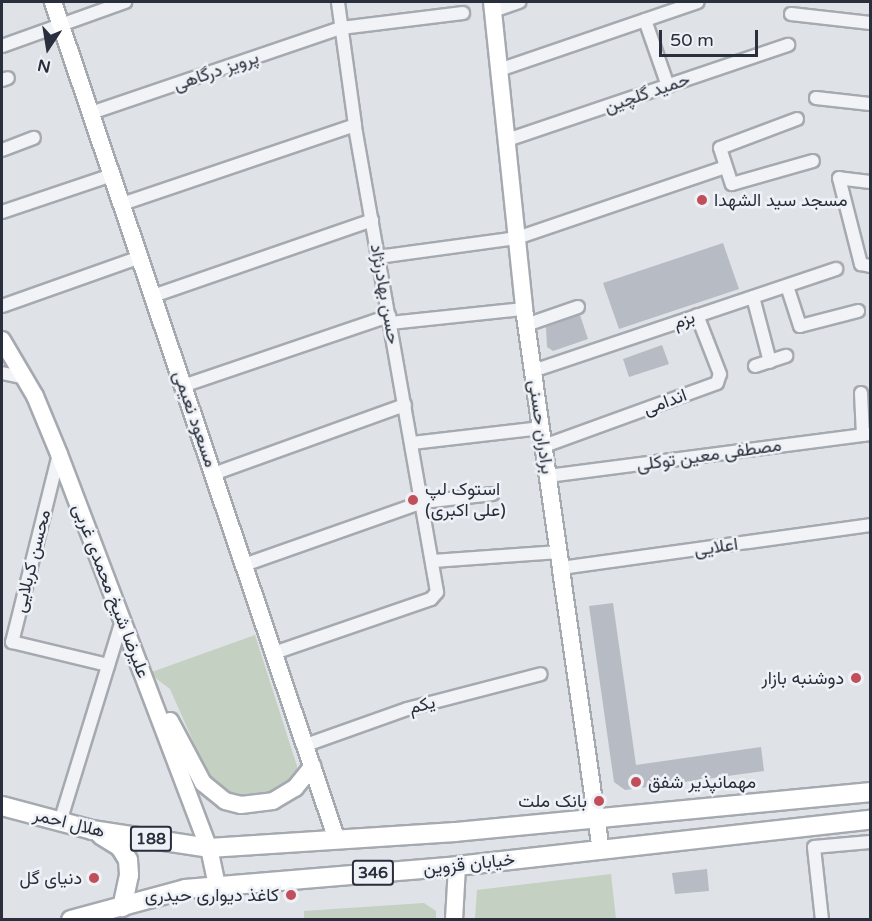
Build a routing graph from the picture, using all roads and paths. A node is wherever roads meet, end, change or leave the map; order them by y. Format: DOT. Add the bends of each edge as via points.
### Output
graph roads {
  1 [pos="53,2"];
  2 [pos="125,2"];
  3 [pos="338,2"];
  4 [pos="519,2"];
  5 [pos="698,2"];
  6 [pos="493,6"];
  7 [pos="463,13"];
  8 [pos="791,14"];
  9 [pos="645,20"];
  10 [pos="61,23"];
  11 [pos="870,24"];
  12 [pos="341,28"];
  13 [pos="788,45"];
  14 [pos="2,46"];
  15 [pos="499,70"];
  16 [pos="668,86"];
  17 [pos="816,98"];
  18 [pos="870,104"];
  19 [pos="91,113"];
  20 [pos="797,119"];
  21 [pos="355,124"];
  22 [pos="34,138"];
  23 [pos="507,140"];
  24 [pos="2,150"];
  25 [pos="813,161"];
  26 [pos="725,167"];
  27 [pos="112,175"];
  28 [pos="870,182"];
  29 [pos="122,204"];
  30 [pos="2,212"];
  31 [pos="372,219"];
  32 [pos="517,238"];
  33 [pos="140,257"];
  34 [pos="378,257"];
  35 [pos="870,266"];
  36 [pos="836,270"];
  37 [pos="787,286"];
  38 [pos="153,296"];
  39 [pos="753,297"];
  40 [pos="2,306"];
  41 [pos="578,308"];
  42 [pos="858,311"];
  43 [pos="697,315"];
  44 [pos="525,317"];
  45 [pos="390,319"];
  46 [pos="2,340"];
  47 [pos="786,356"];
  48 [pos="770,362"];
  49 [pos="755,366"];
  50 [pos="533,371"];
  51 [pos="2,373"];
  52 [pos="26,378"];
  53 [pos="183,386"];
  54 [pos="861,393"];
  55 [pos="405,405"];
  56 [pos="541,428"];
  57 [pos="867,434"];
  58 [pos="412,443"];
  59 [pos="544,446"];
  60 [pos="59,454"];
  61 [pos="213,474"];
  62 [pos="548,476"];
  63 [pos="493,494"];
  64 [pos="423,502"];
  65 [pos="870,525"];
  66 [pos="560,560"];
  67 [pos="433,561"];
  68 [pos="244,565"];
  69 [pos="122,620"];
  70 [pos="274,653"];
  71 [pos="108,665"];
  72 [pos="142,673"];
  73 [pos="541,674"];
  74 [pos="306,745"];
  75 [pos="313,766"];
  76 [pos="870,792"];
  77 [pos="2,806"];
  78 [pos="597,818"];
  79 [pos="870,820"];
  80 [pos="60,822"];
  81 [pos="92,830"];
  82 [pos="336,837"];
  83 [pos="870,842"];
  84 [pos="209,848"];
  85 [pos="601,851"];
  86 [pos="457,866"];
  87 [pos="217,886"];
  88 [pos="122,907"];
  89 [pos="71,920"];
  90 [pos="454,920"];
  91 [pos="822,920"];
  1 -- 10 [label="main road, مسعود نعیمی"];
  2 -- 10 [label="street"];
  3 -- 12 [label="street, حسن بهادرنژاد"];
  4 -- 6 [label="street"];
  5 -- 9 [label="street"];
  6 -- 15 [label="main road, برادران حسنی"];
  7 -- 12 [label="street, پرویز درگاهی"];
  8 -- 11 [label="street"];
  9 -- 15 [label="street"];
  9 -- 16 [label="street"];
  10 -- 14 [label="street"];
  10 -- 19 [label="main road, مسعود نعیمی"];
  12 -- 19 [label="street, پرویز درگاهی"];
  12 -- 21 [label="street, حسن بهادرنژاد"];
  13 -- 16 [label="street, حمید گلچین"];
  15 -- 23 [label="main road, برادران حسنی"];
  16 -- 23 [label="street, حمید گلچین"];
  17 -- 18 [label="street"];
  19 -- 27 [label="main road, مسعود نعیمی"];
  20 -- 26 [label="street" via="722,146"];
  21 -- 29 [label="street"];
  21 -- 31 [label="street, حسن بهادرنژاد"];
  22 -- 24 [label="street"];
  23 -- 32 [label="main road, برادران حسنی"];
  25 -- 26 [label="street" via="736,186"];
  26 -- 32 [label="street"];
  27 -- 29 [label="main road, مسعود نعیمی"];
  27 -- 30 [label="street"];
  28 -- 35 [label="street" via="839,178 861,264"];
  29 -- 33 [label="main road, مسعود نعیمی"];
  31 -- 34 [label="street, حسن بهادرنژاد"];
  31 -- 38 [label="street"];
  32 -- 34 [label="street"];
  32 -- 44 [label="main road, برادران حسنی"];
  33 -- 38 [label="main road, مسعود نعیمی"];
  33 -- 40 [label="street"];
  34 -- 45 [label="street, حسن بهادرنژاد"];
  36 -- 37 [label="street, بزم"];
  37 -- 39 [label="street, بزم"];
  37 -- 42 [label="street" via="800,326"];
  38 -- 53 [label="main road, مسعود نعیمی"];
  39 -- 43 [label="street, بزم"];
  39 -- 48 [label="street"];
  41 -- 44 [label="street"];
  43 -- 50 [label="street, بزم"];
  43 -- 59 [label="street, اندامی" via="720,374 717,383"];
  44 -- 45 [label="street"];
  44 -- 50 [label="main road, برادران حسنی"];
  45 -- 53 [label="street"];
  45 -- 55 [label="street, حسن بهادرنژاد"];
  46 -- 52 [label="main road, علیرضا شیخ محمدی غربی"];
  47 -- 48 [label="street"];
  48 -- 49 [label="street"];
  50 -- 56 [label="main road, برادران حسنی"];
  51 -- 52 [label="street"];
  52 -- 60 [label="main road, علیرضا شیخ محمدی غربی"];
  53 -- 61 [label="main road, مسعود نعیمی"];
  54 -- 57 [label="street"];
  55 -- 58 [label="street, حسن بهادرنژاد"];
  55 -- 61 [label="street"];
  56 -- 58 [label="street"];
  56 -- 59 [label="main road, برادران حسنی"];
  57 -- 62 [label="street, مصطفی معین توکلی"];
  58 -- 64 [label="street, حسن بهادرنژاد"];
  59 -- 62 [label="main road, برادران حسنی"];
  60 -- 69 [label="main road, علیرضا شیخ محمدی غربی"];
  60 -- 71 [label="street, محسن کربلایی" via="12,642"];
  61 -- 68 [label="main road, مسعود نعیمی"];
  62 -- 66 [label="main road, برادران حسنی"];
  63 -- 64 [label="street"];
  64 -- 67 [label="street, حسن بهادرنژاد"];
  64 -- 68 [label="street"];
  65 -- 66 [label="street, اعلایی"];
  66 -- 67 [label="street, اعلایی"];
  66 -- 78 [label="main road, برادران حسنی"];
  67 -- 70 [label="street, حسن بهادرنژاد" via="438,585 432,599"];
  68 -- 70 [label="main road, مسعود نعیمی"];
  69 -- 71 [label="street"];
  69 -- 72 [label="main road, علیرضا شیخ محمدی غربی"];
  70 -- 74 [label="main road, مسعود نعیمی"];
  71 -- 80 [label="street"];
  72 -- 75 [label="main road" via="203,783 225,801 241,806 273,801 295,788"];
  72 -- 84 [label="main road, علیرضا شیخ محمدی غربی"];
  73 -- 74 [label="street, یکم" via="407,709"];
  74 -- 75 [label="main road, مسعود نعیمی"];
  75 -- 82 [label="main road, مسعود نعیمی"];
  76 -- 78 [label="main road, خیابان قزوین / 346"];
  77 -- 80 [label="main road, هلال احمر / 188"];
  78 -- 82 [label="main road, خیابان قزوین / 346" via="455,832"];
  78 -- 85 [label="main road, برادران حسنی"];
  79 -- 85 [label="main road, خیابان قزوین / 346"];
  80 -- 81 [label="main road, هلال احمر / 188"];
  81 -- 84 [label="main road, هلال احمر / 188"];
  81 -- 88 [label="main road, 188" via="120,847 128,860"];
  82 -- 84 [label="main road, خیابان قزوین / 346"];
  83 -- 91 [label="street" via="814,847"];
  84 -- 87 [label="main road, علیرضا شیخ محمدی غربی"];
  85 -- 86 [label="main road, خیابان قزوین / 346"];
  86 -- 87 [label="main road, خیابان قزوین / 346"];
  86 -- 90 [label="main road"];
  87 -- 88 [label="main road, خیابان قزوین / 346" via="185,889"];
  88 -- 89 [label="main road, خیابان قزوین / 346"];
}
